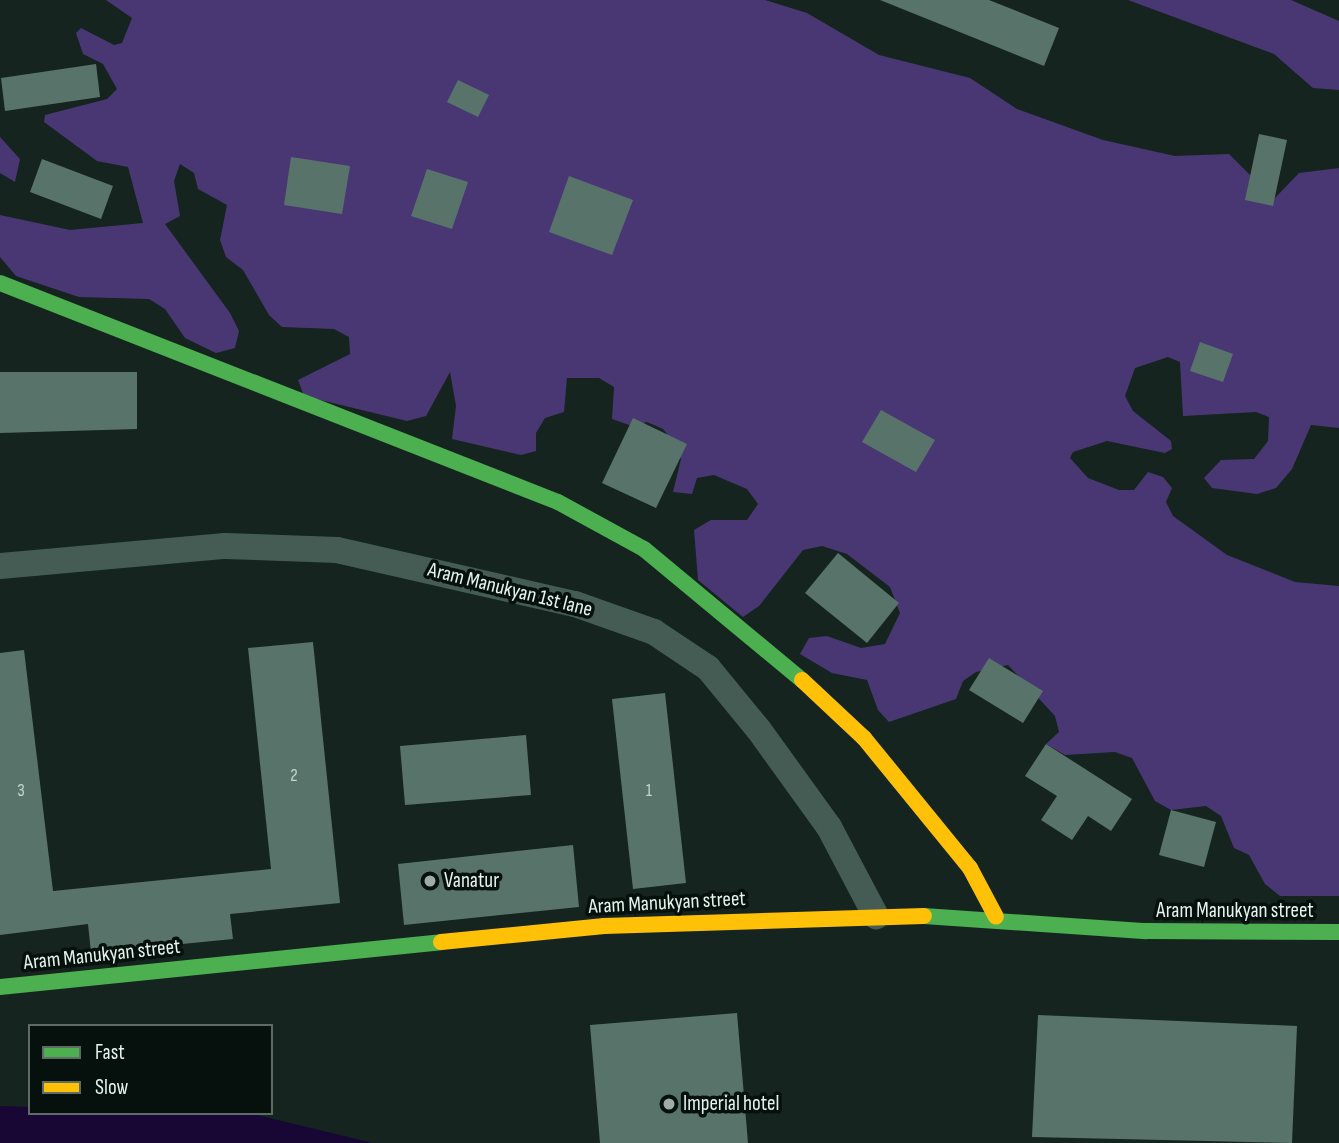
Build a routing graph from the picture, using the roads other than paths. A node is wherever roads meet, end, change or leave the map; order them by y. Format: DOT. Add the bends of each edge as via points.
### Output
graph roads {
  1 [pos="0,283"];
  2 [pos="0,566"];
  3 [pos="876,916"];
  4 [pos="996,916"];
  5 [pos="1339,932"];
  6 [pos="0,987"];
  1 -- 4 [label="street" via="558,502 644,550 821,695 864,738 971,867"];
  2 -- 3 [label="street, Aram Manukyan 1st lane" via="225,546 337,550 575,604 654,632 708,668 759,730 829,827"];
  3 -- 4 [label="street, Aram Manukyan street"];
  3 -- 6 [label="street, Aram Manukyan street" via="604,926"];
  4 -- 5 [label="street, Aram Manukyan street" via="1146,931"];
}
